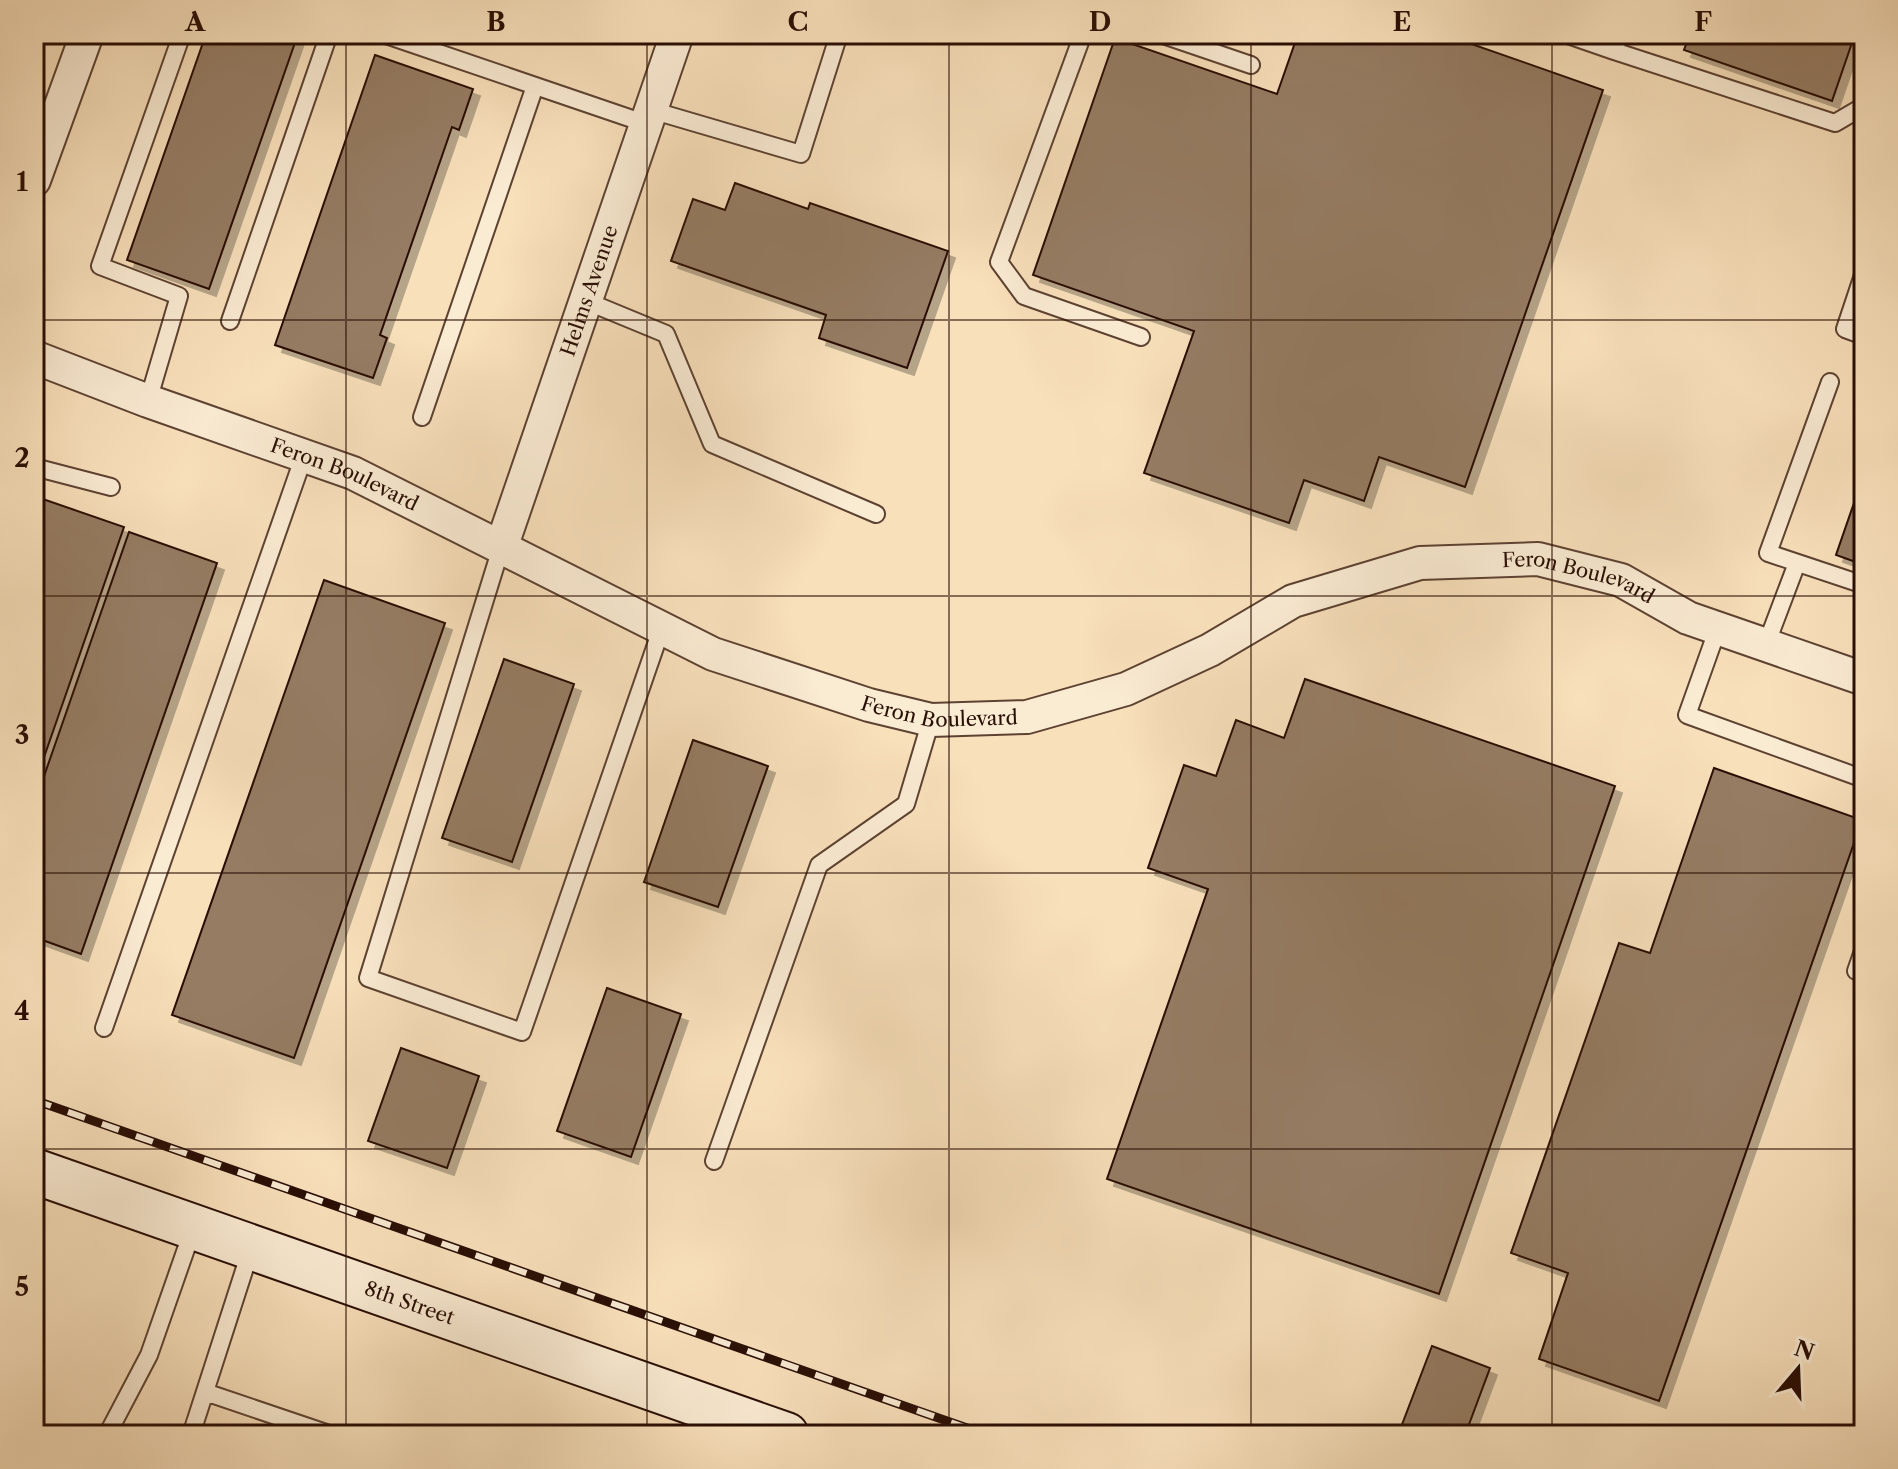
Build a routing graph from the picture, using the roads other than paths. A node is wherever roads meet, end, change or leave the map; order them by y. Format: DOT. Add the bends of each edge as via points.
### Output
graph roads {
  1 [pos="87,34"];
  2 [pos="182,34"];
  3 [pos="329,34"];
  4 [pos="383,34"];
  5 [pos="677,34"];
  6 [pos="839,34"];
  7 [pos="1083,34"];
  8 [pos="1160,34"];
  9 [pos="1565,34"];
  10 [pos="1620,34"];
  11 [pos="1614,51"];
  12 [pos="1251,65"];
  13 [pos="535,86"];
  14 [pos="1864,106"];
  15 [pos="649,117"];
  16 [pos="34,180"];
  17 [pos="1864,272"];
  18 [pos="586,301"];
  19 [pos="230,321"];
  20 [pos="1864,336"];
  21 [pos="1141,337"];
  22 [pos="34,357"];
  23 [pos="1830,382"];
  24 [pos="148,401"];
  25 [pos="422,417"];
  26 [pos="304,456"];
  27 [pos="34,467"];
  28 [pos="111,487"];
  29 [pos="876,514"];
  30 [pos="501,548"];
  31 [pos="1797,563"];
  32 [pos="1864,585"];
  33 [pos="1718,628"];
  34 [pos="661,630"];
  35 [pos="1766,645"];
  36 [pos="1864,679"];
  37 [pos="931,720"];
  38 [pos="1864,779"];
  39 [pos="1864,948"];
  40 [pos="1864,974"];
  41 [pos="104,1028"];
  42 [pos="714,1161"];
  43 [pos="34,1171"];
  44 [pos="193,1227"];
  45 [pos="252,1248"];
  46 [pos="205,1392"];
  47 [pos="107,1435"];
  48 [pos="191,1435"];
  49 [pos="332,1435"];
  50 [pos="786,1435"];
  1 -- 16 [label="street"];
  2 -- 24 [label="lane" via="100,266 179,296"];
  3 -- 19 [label="lane"];
  4 -- 13 [label="lane"];
  5 -- 15 [label="street, Helms Avenue"];
  6 -- 15 [label="lane" via="801,154"];
  7 -- 21 [label="lane" via="999,262 1024,296"];
  8 -- 12 [label="lane"];
  9 -- 11 [label="lane"];
  10 -- 11 [label="lane"];
  11 -- 14 [label="lane" via="1835,123"];
  13 -- 15 [label="lane"];
  13 -- 25 [label="lane"];
  15 -- 18 [label="street, Helms Avenue"];
  17 -- 20 [label="lane" via="1845,329"];
  18 -- 29 [label="lane" via="666,334 712,444"];
  18 -- 30 [label="street, Helms Avenue"];
  22 -- 24 [label="street, Feron Boulevard"];
  23 -- 31 [label="lane" via="1768,553"];
  24 -- 26 [label="street, Feron Boulevard"];
  26 -- 30 [label="street, Feron Boulevard" via="353,473"];
  26 -- 41 [label="lane"];
  27 -- 28 [label="lane"];
  30 -- 34 [label="street, Feron Boulevard"];
  30 -- 34 [label="lane" via="368,978 522,1032"];
  31 -- 32 [label="lane"];
  31 -- 35 [label="lane"];
  33 -- 35 [label="street, Feron Boulevard"];
  33 -- 37 [label="street, Feron Boulevard" via="1688,618 1621,580 1538,559 1420,563 1293,601 1210,650 1126,689 1027,717"];
  33 -- 38 [label="lane" via="1687,715"];
  34 -- 37 [label="street, Feron Boulevard" via="713,654"];
  35 -- 36 [label="street, Feron Boulevard"];
  37 -- 42 [label="lane" via="906,804 819,865"];
  39 -- 40 [label="lane" via="1856,971"];
  43 -- 44 [label="street, 8th Street"];
  44 -- 45 [label="street, 8th Street"];
  44 -- 47 [label="lane" via="149,1355"];
  45 -- 46 [label="lane"];
  45 -- 50 [label="street, 8th Street"];
  46 -- 48 [label="lane"];
  46 -- 49 [label="lane"];
}
